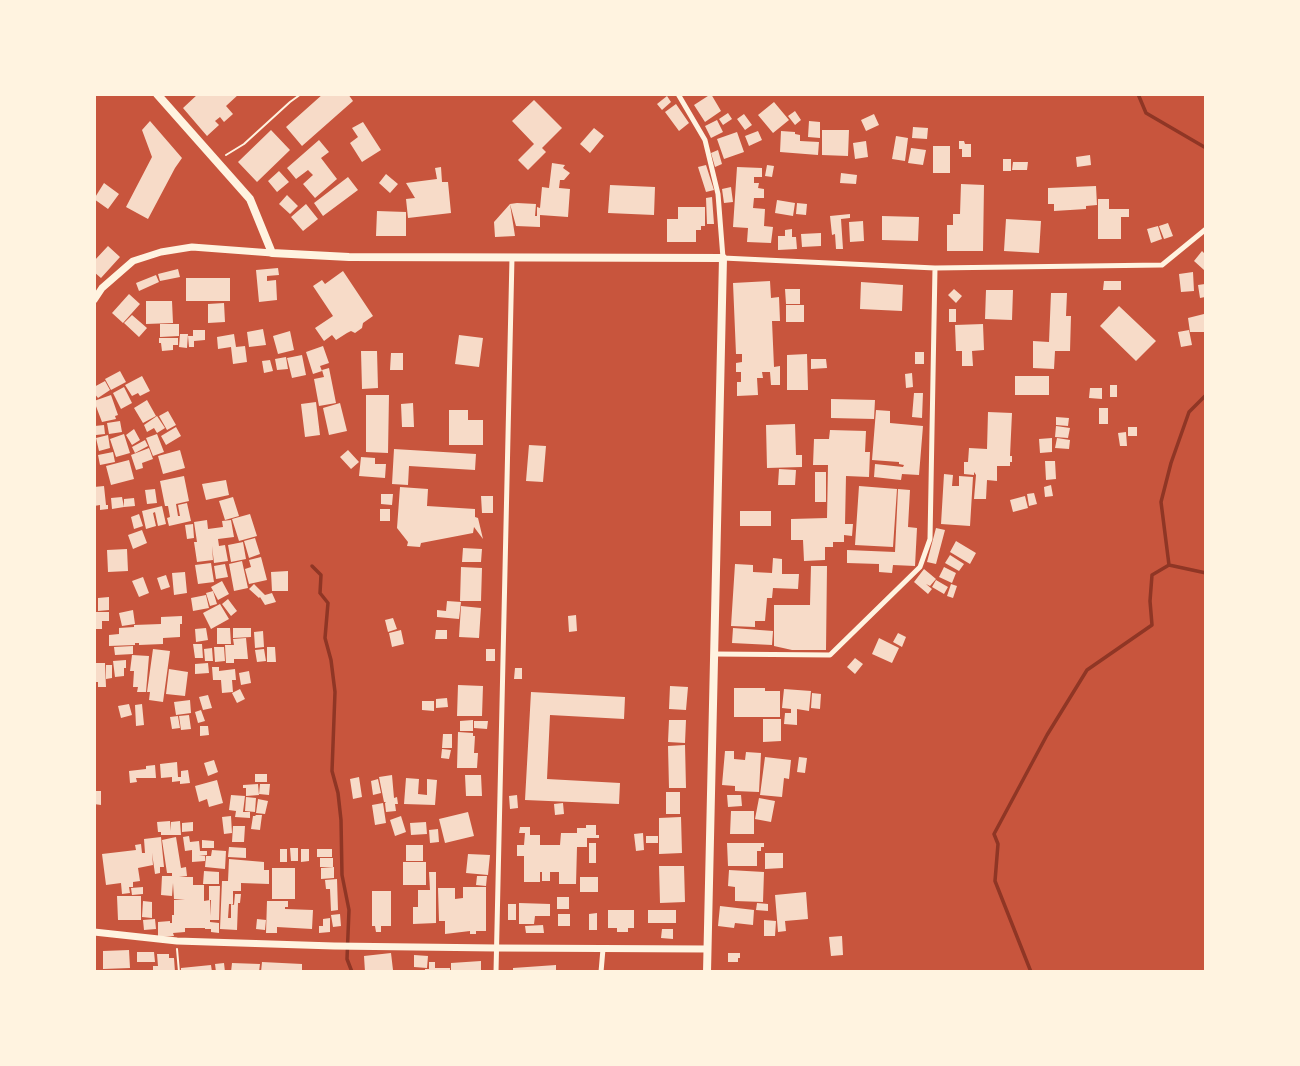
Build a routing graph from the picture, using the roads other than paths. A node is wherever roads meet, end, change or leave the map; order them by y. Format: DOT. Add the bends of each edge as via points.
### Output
graph roads {
  1 [pos="157,94"];
  2 [pos="678,94"];
  3 [pos="1206,229"];
  4 [pos="272,253"];
  5 [pos="512,257"];
  6 [pos="723,258"];
  7 [pos="935,268"];
  8 [pos="94,300"];
  9 [pos="715,654"];
  10 [pos="94,932"];
  11 [pos="496,948"];
  12 [pos="603,949"];
  13 [pos="708,949"];
  14 [pos="496,971"];
  15 [pos="601,971"];
  16 [pos="707,971"];
  1 -- 4 [label="main road" via="250,199"];
  2 -- 6 [label="street" via="705,140 718,194"];
  3 -- 7 [label="street" via="1162,265"];
  4 -- 5 [label="main road"];
  4 -- 8 [label="street" via="192,247 161,252 133,261"];
  5 -- 6 [label="main road"];
  5 -- 11 [label="street"];
  6 -- 7 [label="street"];
  6 -- 9 [label="main road"];
  7 -- 9 [label="street" via="930,539 920,567 830,655"];
  9 -- 13 [label="main road"];
  10 -- 11 [label="street" via="177,941"];
  11 -- 12 [label="street"];
  11 -- 14 [label="street"];
  12 -- 13 [label="street"];
  12 -- 15 [label="street"];
  13 -- 16 [label="main road"];
}
